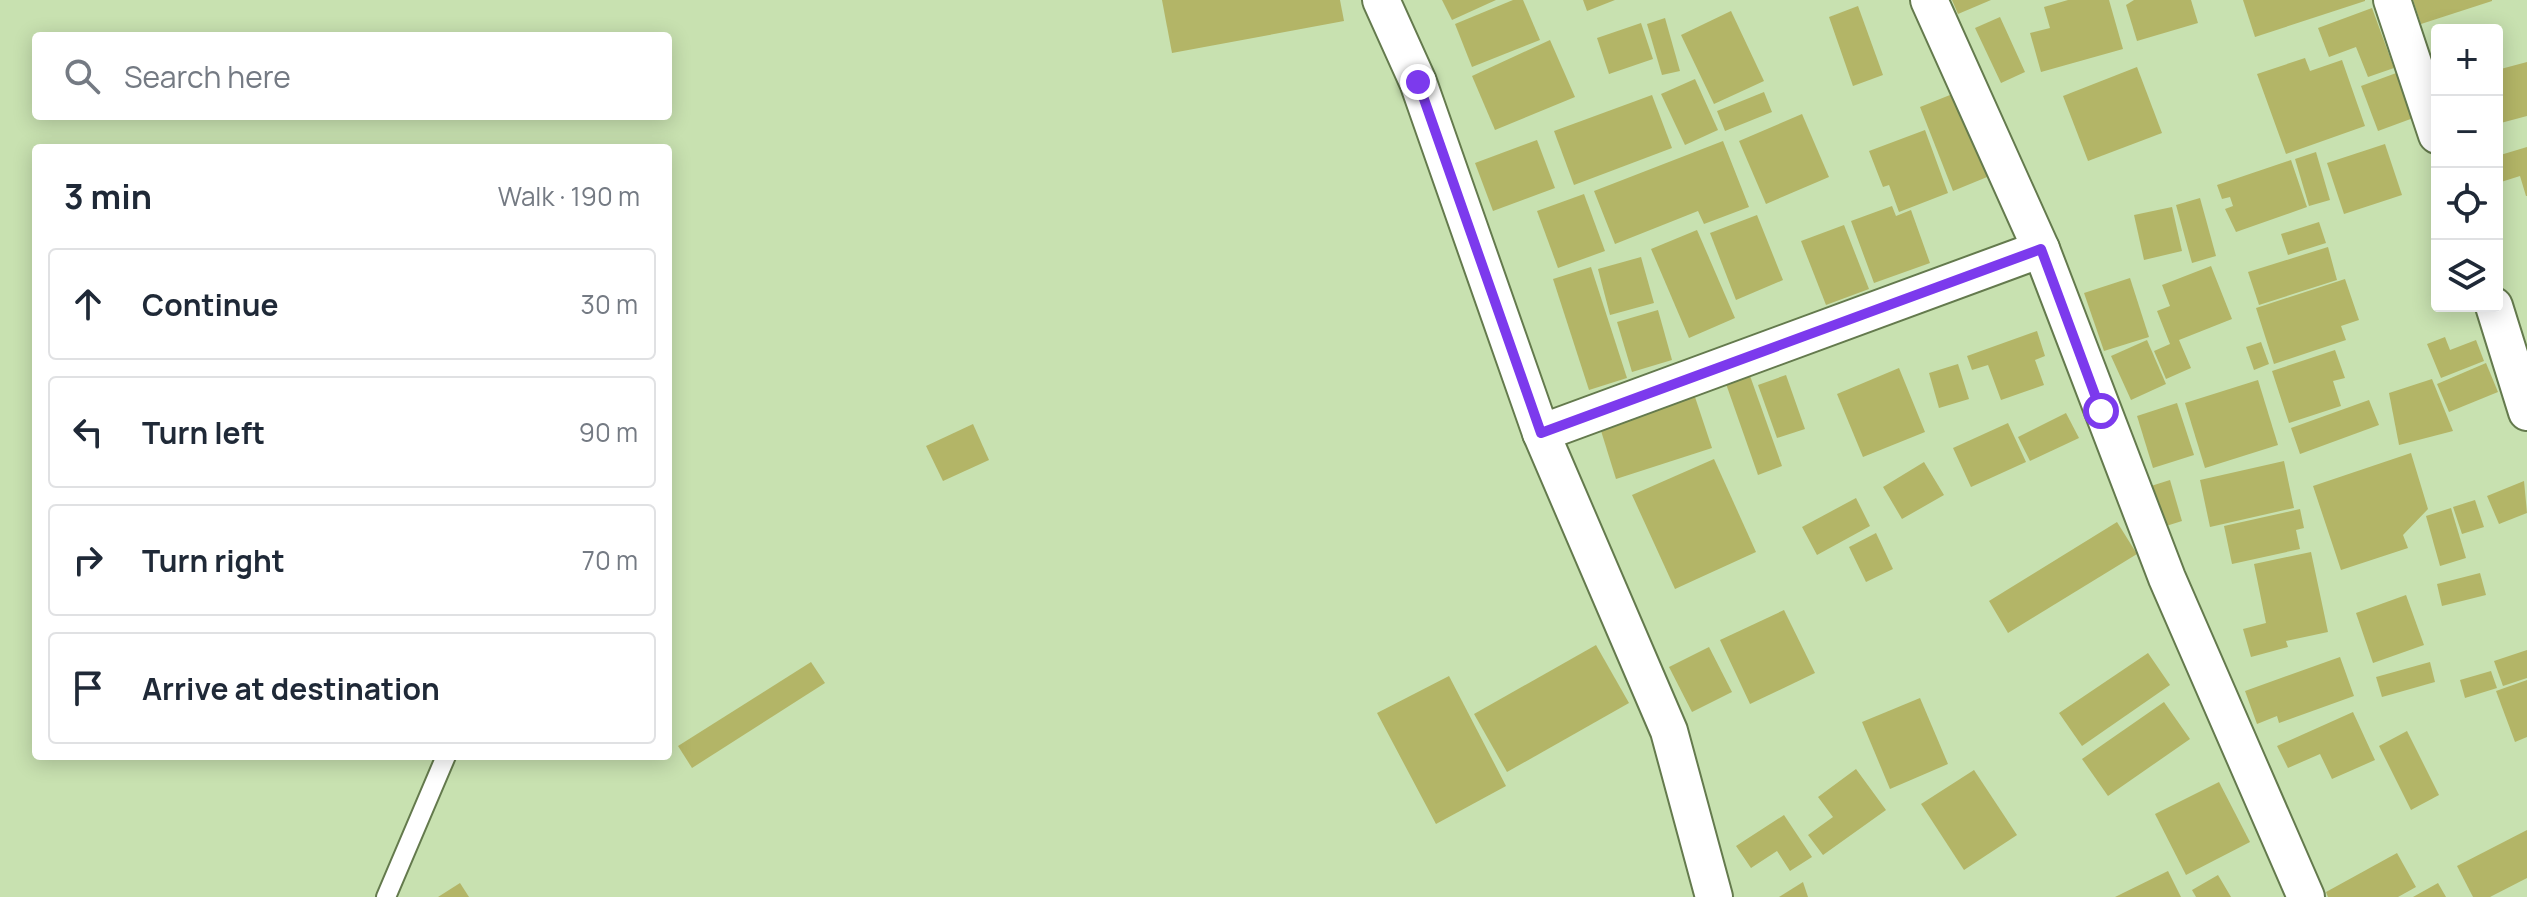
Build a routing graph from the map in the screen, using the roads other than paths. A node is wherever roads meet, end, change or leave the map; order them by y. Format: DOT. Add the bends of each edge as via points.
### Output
graph roads {
  1 [pos="1381,0"];
  2 [pos="1929,0"];
  3 [pos="2392,0"];
  4 [pos="2431,117"];
  5 [pos="2041,249"];
  6 [pos="2496,312"];
  7 [pos="2527,412"];
  8 [pos="1541,433"];
  9 [pos="444,760"];
  10 [pos="386,897"];
  11 [pos="1714,897"];
  12 [pos="2306,897"];
  1 -- 8 [label="street" via="1418,82"];
  2 -- 5 [label="street"];
  3 -- 4 [label="street"];
  5 -- 8 [label="street"];
  5 -- 12 [label="street" via="2167,578"];
  6 -- 7 [label="street"];
  8 -- 11 [label="street" via="1669,731"];
  9 -- 10 [label="lane"];
}
